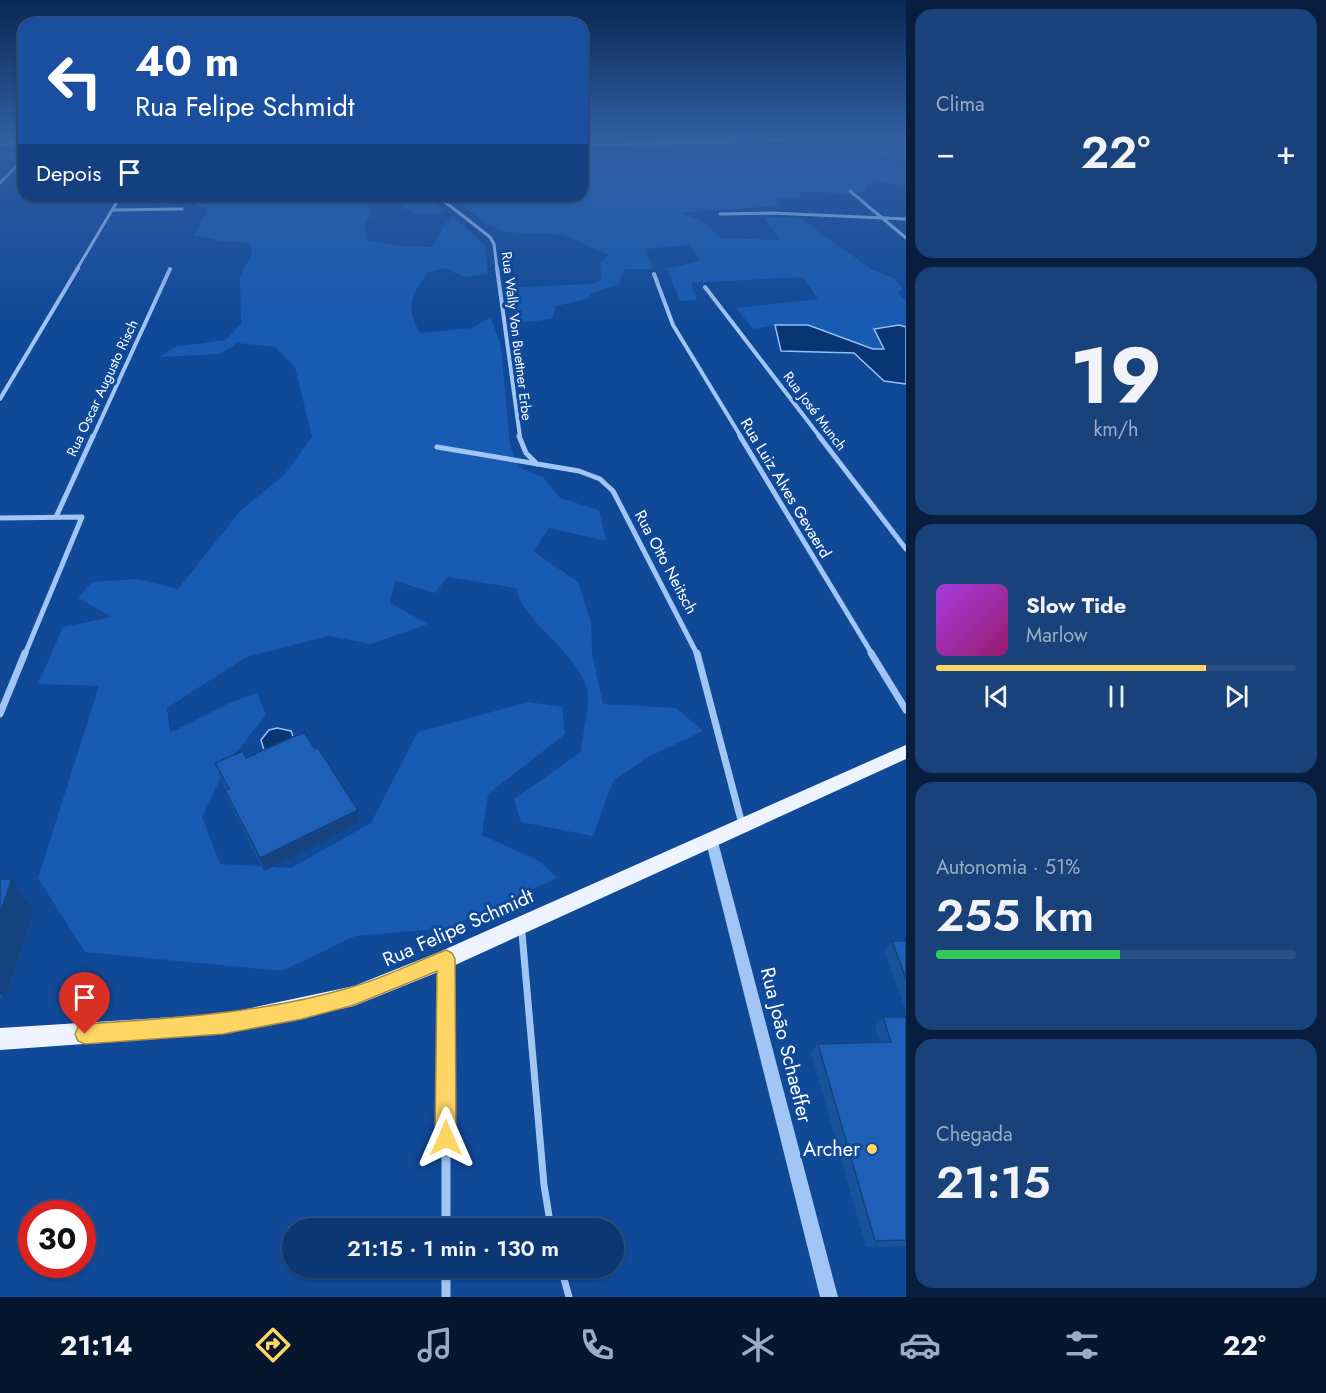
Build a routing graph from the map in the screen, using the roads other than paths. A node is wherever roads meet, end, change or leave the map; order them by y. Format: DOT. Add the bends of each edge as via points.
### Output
graph roads {
  1 [pos="860,200"];
  2 [pos="118,201"];
  3 [pos="444,201"];
  4 [pos="183,209"];
  5 [pos="113,210"];
  6 [pos="720,214"];
  7 [pos="881,217"];
  8 [pos="906,219"];
  9 [pos="906,238"];
  10 [pos="170,269"];
  11 [pos="654,274"];
  12 [pos="705,287"];
  13 [pos="0,399"];
  14 [pos="437,447"];
  15 [pos="537,465"];
  16 [pos="56,517"];
  17 [pos="0,518"];
  18 [pos="906,549"];
  19 [pos="906,710"];
  20 [pos="0,714"];
  21 [pos="906,752"];
  22 [pos="742,824"];
  23 [pos="711,838"];
  24 [pos="522,925"];
  25 [pos="446,959"];
  26 [pos="0,1039"];
  27 [pos="446,1218"];
  28 [pos="549,1218"];
  29 [pos="446,1278"];
  30 [pos="564,1278"];
  31 [pos="446,1297"];
  32 [pos="569,1297"];
  33 [pos="830,1297"];
  1 -- 7 [label="street"];
  2 -- 5 [label="street"];
  3 -- 15 [label="street, Rua Wally Von Buettner Erbe" via="494,244 520,440"];
  4 -- 5 [label="street"];
  5 -- 13 [label="street"];
  6 -- 7 [label="street"];
  7 -- 8 [label="street"];
  7 -- 9 [label="street"];
  10 -- 16 [label="street, Rua Oscar Augusto Risch"];
  11 -- 19 [label="street, Rua Luiz Alves Gevaerd" via="673,326"];
  12 -- 18 [label="street, Rua José Munch"];
  14 -- 15 [label="street, Rua Otto Neitsch"];
  15 -- 22 [label="street, Rua Otto Neitsch" via="579,471 600,479 613,491 696,649"];
  16 -- 17 [label="street"];
  16 -- 20 [label="street" via="82,517"];
  21 -- 22 [label="main road, Rua Felipe Schmidt"];
  22 -- 23 [label="main road, Rua Felipe Schmidt"];
  23 -- 24 [label="main road, Rua Felipe Schmidt"];
  23 -- 33 [label="street, Rua João Schaeffer"];
  24 -- 25 [label="main road, Rua Felipe Schmidt"];
  24 -- 28 [label="lane"];
  25 -- 26 [label="main road, Rua Felipe Schmidt" via="354,996 223,1024"];
  25 -- 27 [label="street"];
  29 -- 31 [label="street"];
  30 -- 32 [label="lane"];
}
